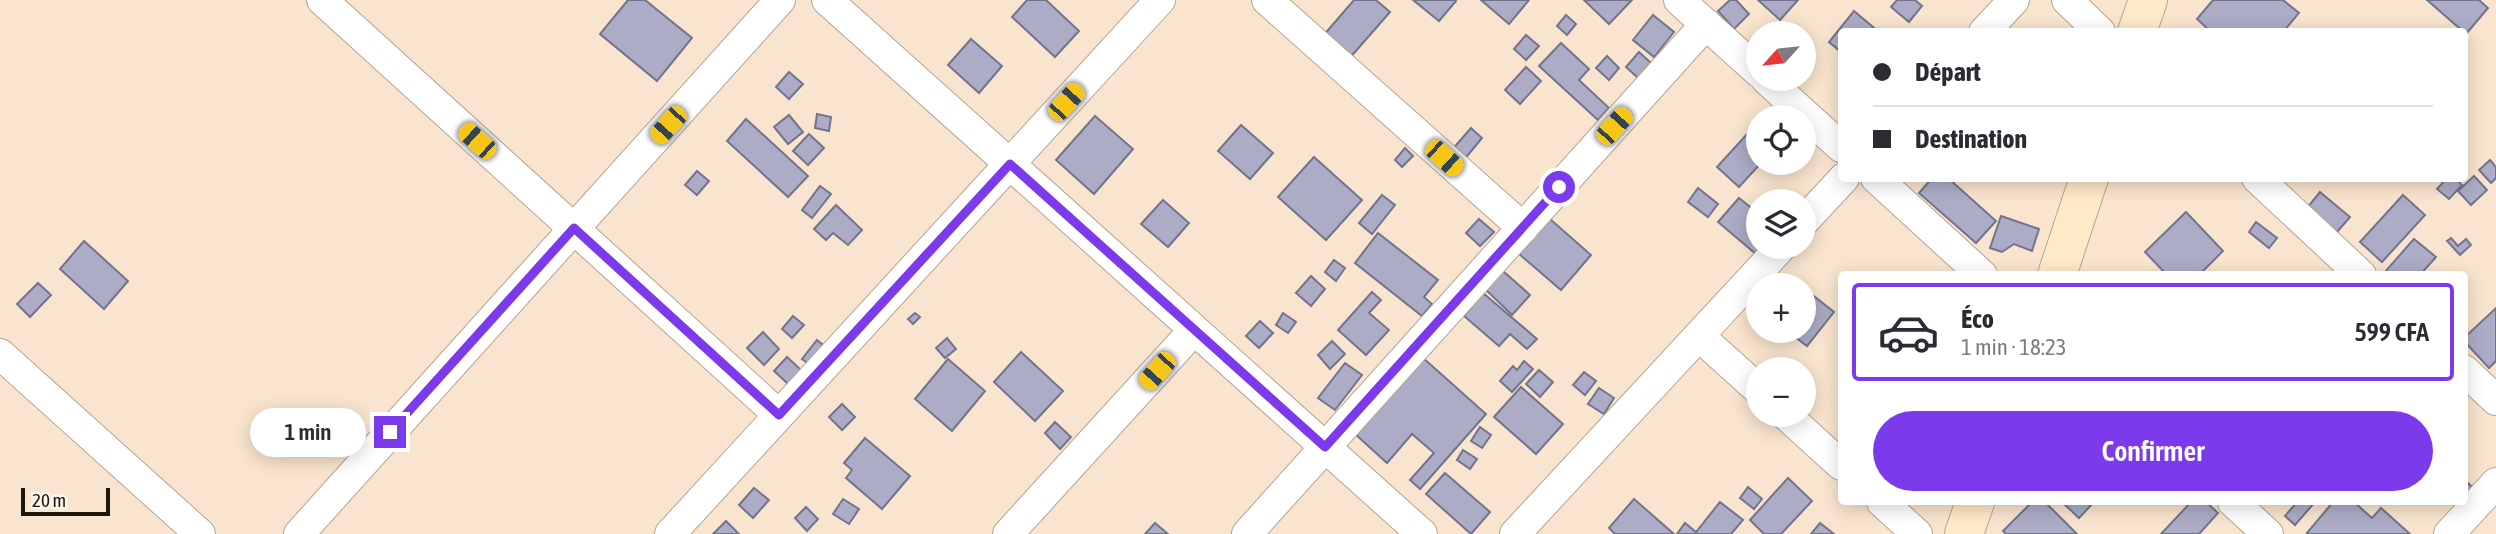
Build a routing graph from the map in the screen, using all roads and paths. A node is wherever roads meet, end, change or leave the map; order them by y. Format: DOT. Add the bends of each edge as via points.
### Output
graph roads {
  1 [pos="322,0"];
  2 [pos="780,0"];
  3 [pos="827,0"];
  4 [pos="1160,0"];
  5 [pos="1267,0"];
  6 [pos="1679,0"];
  7 [pos="2067,0"];
  8 [pos="2148,0"];
  9 [pos="2012,1"];
  10 [pos="1706,24"];
  11 [pos="1988,28"];
  12 [pos="2095,28"];
  13 [pos="2138,28"];
  14 [pos="1746,60"];
  15 [pos="1779,91"];
  16 [pos="1838,144"];
  17 [pos="1010,164"];
  18 [pos="1840,182"];
  19 [pos="1880,182"];
  20 [pos="2088,182"];
  21 [pos="2261,182"];
  22 [pos="1816,209"];
  23 [pos="574,228"];
  24 [pos="1523,228"];
  25 [pos="1770,259"];
  26 [pos="1978,271"];
  27 [pos="2058,271"];
  28 [pos="2357,271"];
  29 [pos="1194,330"];
  30 [pos="1699,336"];
  31 [pos="4,366"];
  32 [pos="2468,374"];
  33 [pos="1746,378"];
  34 [pos="2496,400"];
  35 [pos="779,415"];
  36 [pos="1799,427"];
  37 [pos="1325,447"];
  38 [pos="1838,462"];
  39 [pos="2496,482"];
  40 [pos="1885,505"];
  41 [pos="1974,505"];
  42 [pos="2236,505"];
  43 [pos="200,534"];
  44 [pos="299,534"];
  45 [pos="670,534"];
  46 [pos="1008,534"];
  47 [pos="1247,534"];
  48 [pos="1422,534"];
  49 [pos="1515,534"];
  50 [pos="1917,534"];
  51 [pos="1964,534"];
  52 [pos="2268,534"];
  53 [pos="2449,534"];
  1 -- 23 [label="street"];
  2 -- 23 [label="street"];
  3 -- 17 [label="street"];
  4 -- 17 [label="street"];
  5 -- 24 [label="street"];
  6 -- 10 [label="street"];
  7 -- 12 [label="street"];
  8 -- 13 [label="main road"];
  9 -- 11 [label="street"];
  10 -- 14 [label="street"];
  10 -- 24 [label="street"];
  15 -- 16 [label="street"];
  17 -- 29 [label="street"];
  17 -- 35 [label="street"];
  18 -- 22 [label="street"];
  19 -- 26 [label="street"];
  20 -- 27 [label="main road"];
  21 -- 28 [label="street"];
  23 -- 35 [label="street"];
  23 -- 44 [label="street"];
  24 -- 37 [label="street"];
  25 -- 30 [label="street"];
  29 -- 37 [label="street"];
  29 -- 46 [label="street"];
  30 -- 33 [label="street"];
  30 -- 49 [label="street"];
  31 -- 43 [label="street"];
  32 -- 34 [label="street"];
  35 -- 45 [label="street"];
  36 -- 38 [label="street"];
  37 -- 47 [label="street"];
  37 -- 48 [label="street"];
  39 -- 53 [label="street"];
  40 -- 50 [label="street"];
  41 -- 51 [label="main road"];
  42 -- 52 [label="street"];
}
